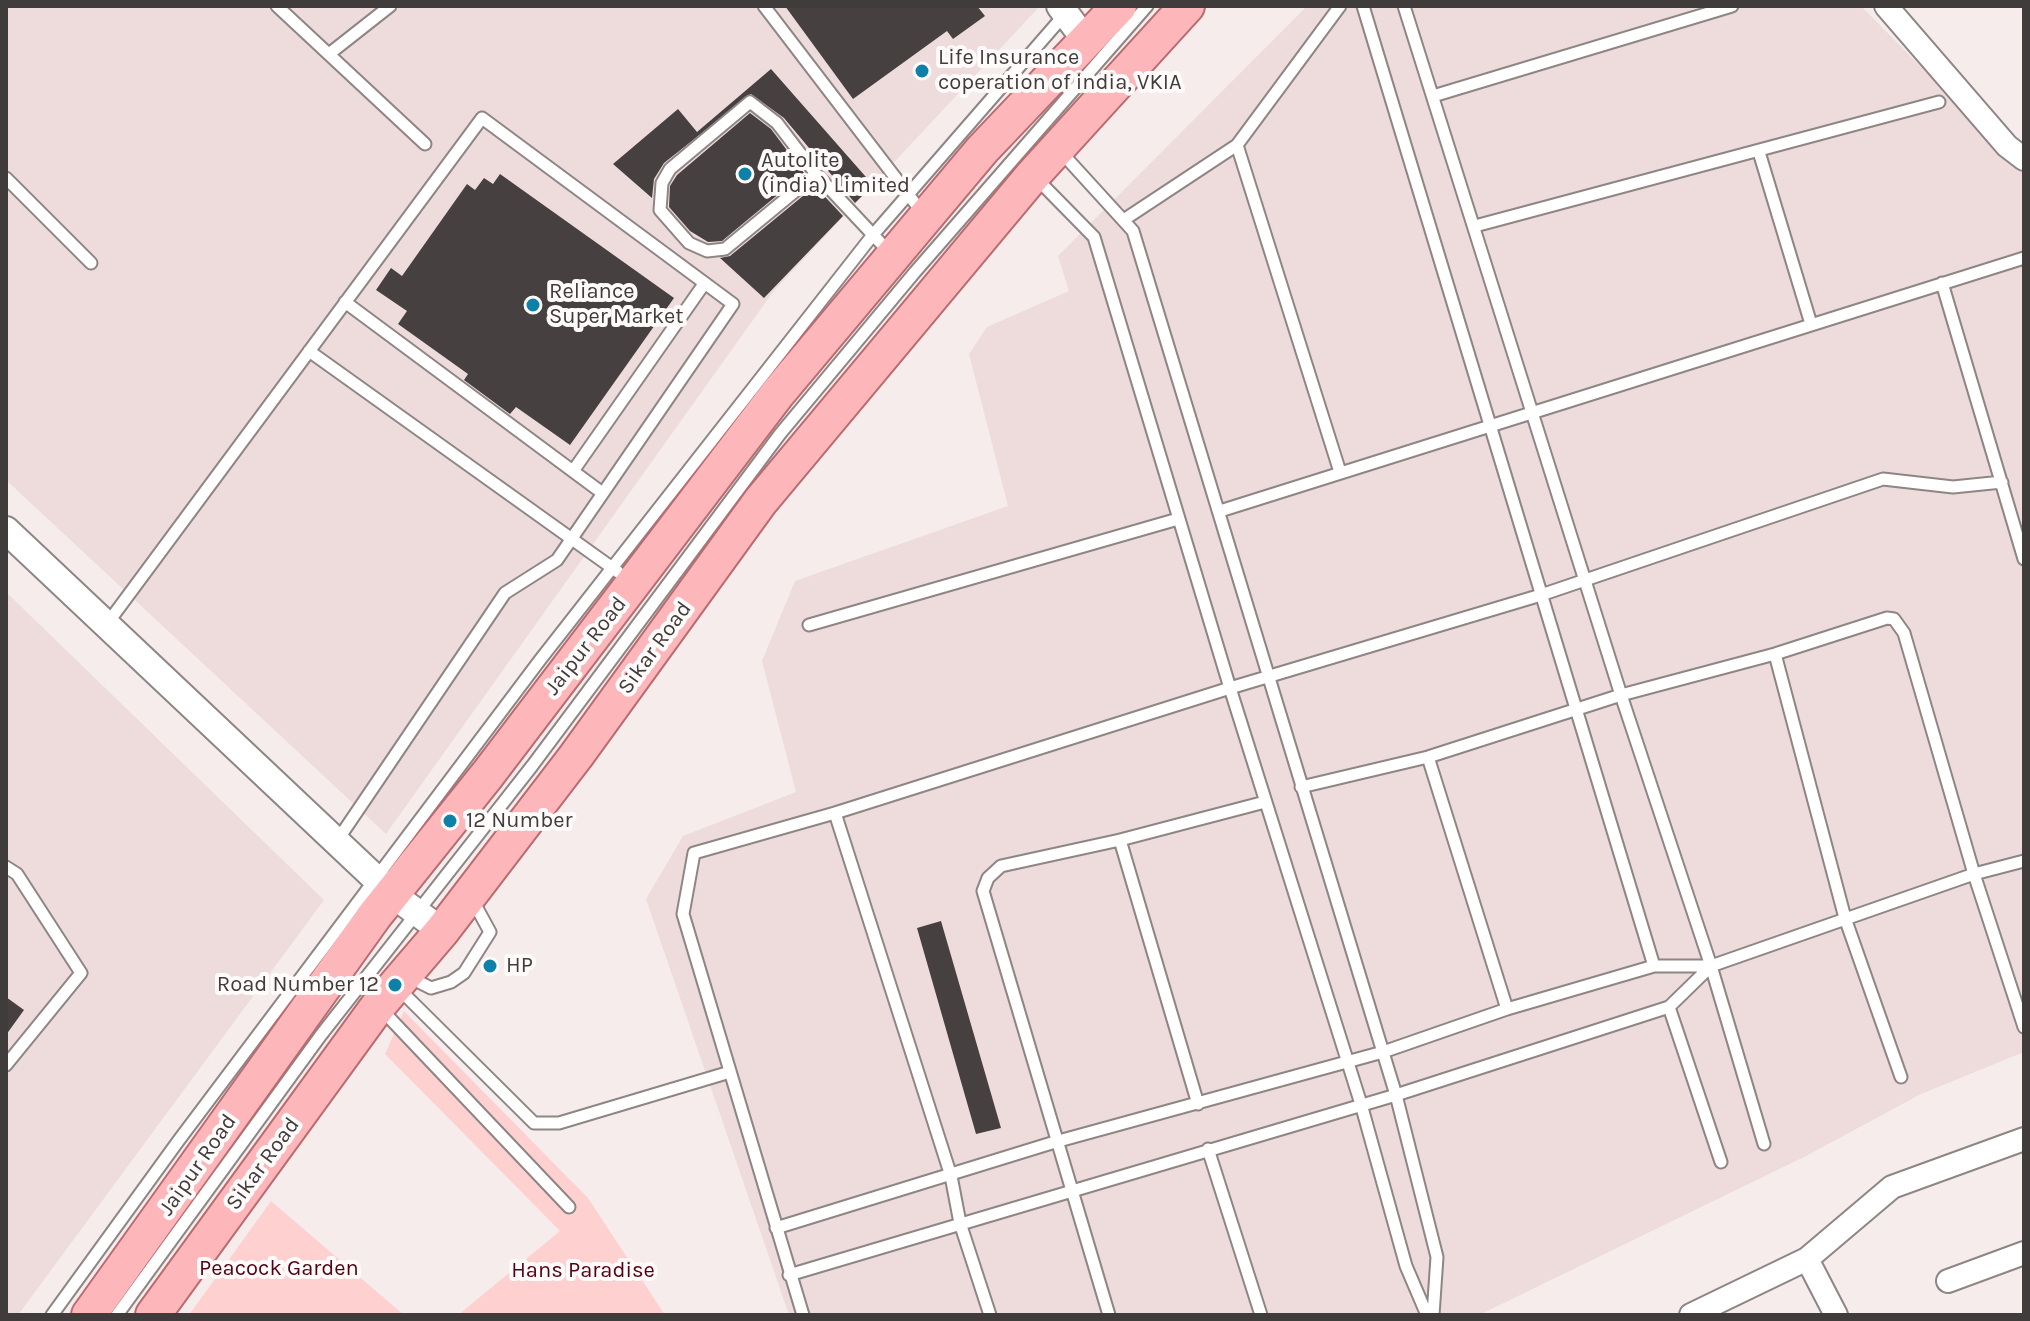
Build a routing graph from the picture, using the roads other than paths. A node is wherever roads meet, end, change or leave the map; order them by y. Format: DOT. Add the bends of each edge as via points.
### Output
graph roads {
  1 [pos="277,6"];
  2 [pos="390,6"];
  3 [pos="764,6"];
  4 [pos="1119,6"];
  5 [pos="1147,6"];
  6 [pos="1187,6"];
  7 [pos="1340,6"];
  8 [pos="1363,6"];
  9 [pos="1404,6"];
  10 [pos="1732,6"];
  11 [pos="1893,8"];
  12 [pos="1062,10"];
  13 [pos="1086,41"];
  14 [pos="329,54"];
  15 [pos="1433,96"];
  16 [pos="1939,102"];
  17 [pos="425,144"];
  18 [pos="1237,145"];
  19 [pos="1058,149"];
  20 [pos="1759,152"];
  21 [pos="2024,159"];
  22 [pos="816,174"];
  23 [pos="1033,175"];
  24 [pos="6,178"];
  25 [pos="916,205"];
  26 [pos="1125,219"];
  27 [pos="1475,226"];
  28 [pos="882,246"];
  29 [pos="2024,258"];
  30 [pos="91,263"];
  31 [pos="1942,283"];
  32 [pos="704,284"];
  33 [pos="345,302"];
  34 [pos="1811,324"];
  35 [pos="309,351"];
  36 [pos="1533,412"];
  37 [pos="1490,427"];
  38 [pos="573,471"];
  39 [pos="1340,472"];
  40 [pos="2002,482"];
  41 [pos="601,492"];
  42 [pos="1220,511"];
  43 [pos="1178,519"];
  44 [pos="6,530"];
  45 [pos="572,540"];
  46 [pos="2024,559"];
  47 [pos="623,576"];
  48 [pos="1586,581"];
  49 [pos="1541,595"];
  50 [pos="107,625"];
  51 [pos="809,625"];
  52 [pos="1775,654"];
  53 [pos="1269,677"];
  54 [pos="1230,688"];
  55 [pos="1621,695"];
  56 [pos="1576,709"];
  57 [pos="1428,757"];
  58 [pos="1301,787"];
  59 [pos="1265,802"];
  60 [pos="835,813"];
  61 [pos="1120,840"];
  62 [pos="337,842"];
  63 [pos="2024,861"];
  64 [pos="6,867"];
  65 [pos="1974,874"];
  66 [pos="469,895"];
  67 [pos="406,904"];
  68 [pos="1845,918"];
  69 [pos="1654,966"];
  70 [pos="1711,966"];
  71 [pos="392,989"];
  72 [pos="1669,1007"];
  73 [pos="1507,1009"];
  74 [pos="2024,1027"];
  75 [pos="1383,1052"];
  76 [pos="1347,1061"];
  77 [pos="6,1065"];
  78 [pos="730,1072"];
  79 [pos="1901,1077"];
  80 [pos="1396,1095"];
  81 [pos="1198,1104"];
  82 [pos="1361,1104"];
  83 [pos="2024,1139"];
  84 [pos="1055,1142"];
  85 [pos="1764,1144"];
  86 [pos="1208,1149"];
  87 [pos="1721,1162"];
  88 [pos="951,1176"];
  89 [pos="1072,1190"];
  90 [pos="569,1207"];
  91 [pos="960,1223"];
  92 [pos="776,1228"];
  93 [pos="2024,1253"];
  94 [pos="1807,1259"];
  95 [pos="789,1275"];
  96 [pos="1948,1281"];
  97 [pos="52,1315"];
  98 [pos="89,1315"];
  99 [pos="117,1315"];
  100 [pos="153,1315"];
  101 [pos="803,1315"];
  102 [pos="990,1315"];
  103 [pos="1109,1315"];
  104 [pos="1261,1315"];
  105 [pos="1430,1315"];
  106 [pos="1691,1315"];
  107 [pos="1836,1315"];
  1 -- 14 [label="lane"];
  2 -- 14 [label="lane"];
  3 -- 25 [label="lane"];
  4 -- 13 [label="main road, Jaipur Road"];
  5 -- 67 [label="lane" via="780,434 532,766"];
  6 -- 19 [label="main road, Sikar Road"];
  7 -- 18 [label="lane"];
  8 -- 37 [label="lane"];
  9 -- 15 [label="lane"];
  10 -- 15 [label="lane"];
  11 -- 21 [label="street" via="2007,146"];
  12 -- 13 [label="street"];
  12 -- 25 [label="lane"];
  13 -- 25 [label="main road, Jaipur Road"];
  14 -- 17 [label="lane"];
  15 -- 27 [label="lane"];
  16 -- 20 [label="lane"];
  18 -- 26 [label="lane"];
  18 -- 39 [label="lane"];
  19 -- 23 [label="main road, Sikar Road"];
  19 -- 26 [label="lane"];
  20 -- 27 [label="lane"];
  20 -- 34 [label="lane"];
  22 -- 22 [label="lane" via="777,123 750,102 670,169 662,183 660,210 689,243 707,251 725,249"];
  22 -- 28 [label="lane"];
  23 -- 43 [label="lane" via="1094,237"];
  23 -- 66 [label="main road, Sikar Road" via="760,502"];
  24 -- 30 [label="lane"];
  25 -- 28 [label="main road, Jaipur Road"];
  26 -- 42 [label="lane"];
  27 -- 36 [label="lane"];
  28 -- 47 [label="main road, Jaipur Road" via="778,393"];
  29 -- 31 [label="lane"];
  31 -- 34 [label="lane"];
  31 -- 40 [label="lane"];
  32 -- 33 [label="lane" via="482,118"];
  32 -- 38 [label="lane"];
  32 -- 41 [label="lane" via="733,304"];
  33 -- 35 [label="lane"];
  33 -- 38 [label="lane"];
  34 -- 36 [label="lane"];
  35 -- 45 [label="lane"];
  35 -- 50 [label="lane"];
  36 -- 37 [label="lane"];
  36 -- 48 [label="lane"];
  37 -- 39 [label="lane"];
  37 -- 49 [label="lane"];
  38 -- 41 [label="lane"];
  39 -- 42 [label="lane"];
  40 -- 46 [label="lane"];
  40 -- 48 [label="lane" via="1953,487 1883,479"];
  41 -- 45 [label="lane"];
  42 -- 53 [label="lane"];
  43 -- 51 [label="lane"];
  43 -- 54 [label="lane"];
  44 -- 50 [label="street"];
  45 -- 47 [label="lane"];
  45 -- 62 [label="lane" via="557,560 505,593"];
  47 -- 67 [label="main road, Jaipur Road"];
  48 -- 49 [label="lane"];
  48 -- 55 [label="lane"];
  49 -- 53 [label="lane"];
  49 -- 56 [label="lane"];
  50 -- 62 [label="street"];
  52 -- 55 [label="lane"];
  52 -- 65 [label="lane" via="1887,618 1899,624"];
  52 -- 68 [label="lane"];
  53 -- 54 [label="lane"];
  53 -- 58 [label="lane"];
  54 -- 59 [label="lane"];
  54 -- 60 [label="lane"];
  55 -- 56 [label="lane"];
  55 -- 70 [label="lane"];
  56 -- 57 [label="lane"];
  56 -- 69 [label="lane"];
  57 -- 58 [label="lane"];
  57 -- 73 [label="lane"];
  58 -- 75 [label="lane"];
  59 -- 61 [label="lane"];
  59 -- 76 [label="lane"];
  60 -- 78 [label="lane" via="694,853 683,914"];
  60 -- 88 [label="lane"];
  61 -- 81 [label="lane"];
  61 -- 84 [label="lane" via="1001,866 983,891"];
  62 -- 67 [label="street"];
  63 -- 65 [label="lane"];
  64 -- 77 [label="lane" via="17,874 81,973"];
  65 -- 68 [label="lane"];
  65 -- 74 [label="lane"];
  66 -- 67 [label="main road, Sikar Road"];
  66 -- 71 [label="lane" via="490,932 464,973 431,988"];
  67 -- 71 [label="main road, Sikar Road"];
  67 -- 97 [label="lane"];
  67 -- 98 [label="main road, Jaipur Road"];
  67 -- 99 [label="lane"];
  68 -- 70 [label="lane"];
  68 -- 79 [label="lane"];
  69 -- 70 [label="lane"];
  69 -- 73 [label="lane"];
  70 -- 72 [label="lane"];
  70 -- 85 [label="lane"];
  71 -- 78 [label="lane" via="534,1123 559,1123"];
  71 -- 90 [label="lane"];
  71 -- 100 [label="main road, Sikar Road"];
  72 -- 80 [label="lane"];
  72 -- 87 [label="lane"];
  73 -- 75 [label="lane"];
  75 -- 76 [label="lane"];
  75 -- 80 [label="lane"];
  76 -- 81 [label="lane"];
  76 -- 82 [label="lane"];
  78 -- 92 [label="lane"];
  80 -- 82 [label="lane"];
  80 -- 105 [label="lane" via="1437,1257"];
  81 -- 84 [label="lane"];
  82 -- 86 [label="lane"];
  82 -- 105 [label="lane" via="1406,1266"];
  83 -- 94 [label="street" via="1892,1187"];
  84 -- 88 [label="lane"];
  84 -- 89 [label="lane"];
  86 -- 89 [label="lane"];
  86 -- 104 [label="lane"];
  88 -- 91 [label="lane"];
  88 -- 92 [label="lane"];
  89 -- 91 [label="lane"];
  89 -- 103 [label="lane"];
  91 -- 95 [label="lane"];
  91 -- 102 [label="lane"];
  92 -- 95 [label="lane"];
  93 -- 96 [label="street"];
  94 -- 106 [label="street"];
  94 -- 107 [label="street"];
  95 -- 101 [label="lane"];
}
